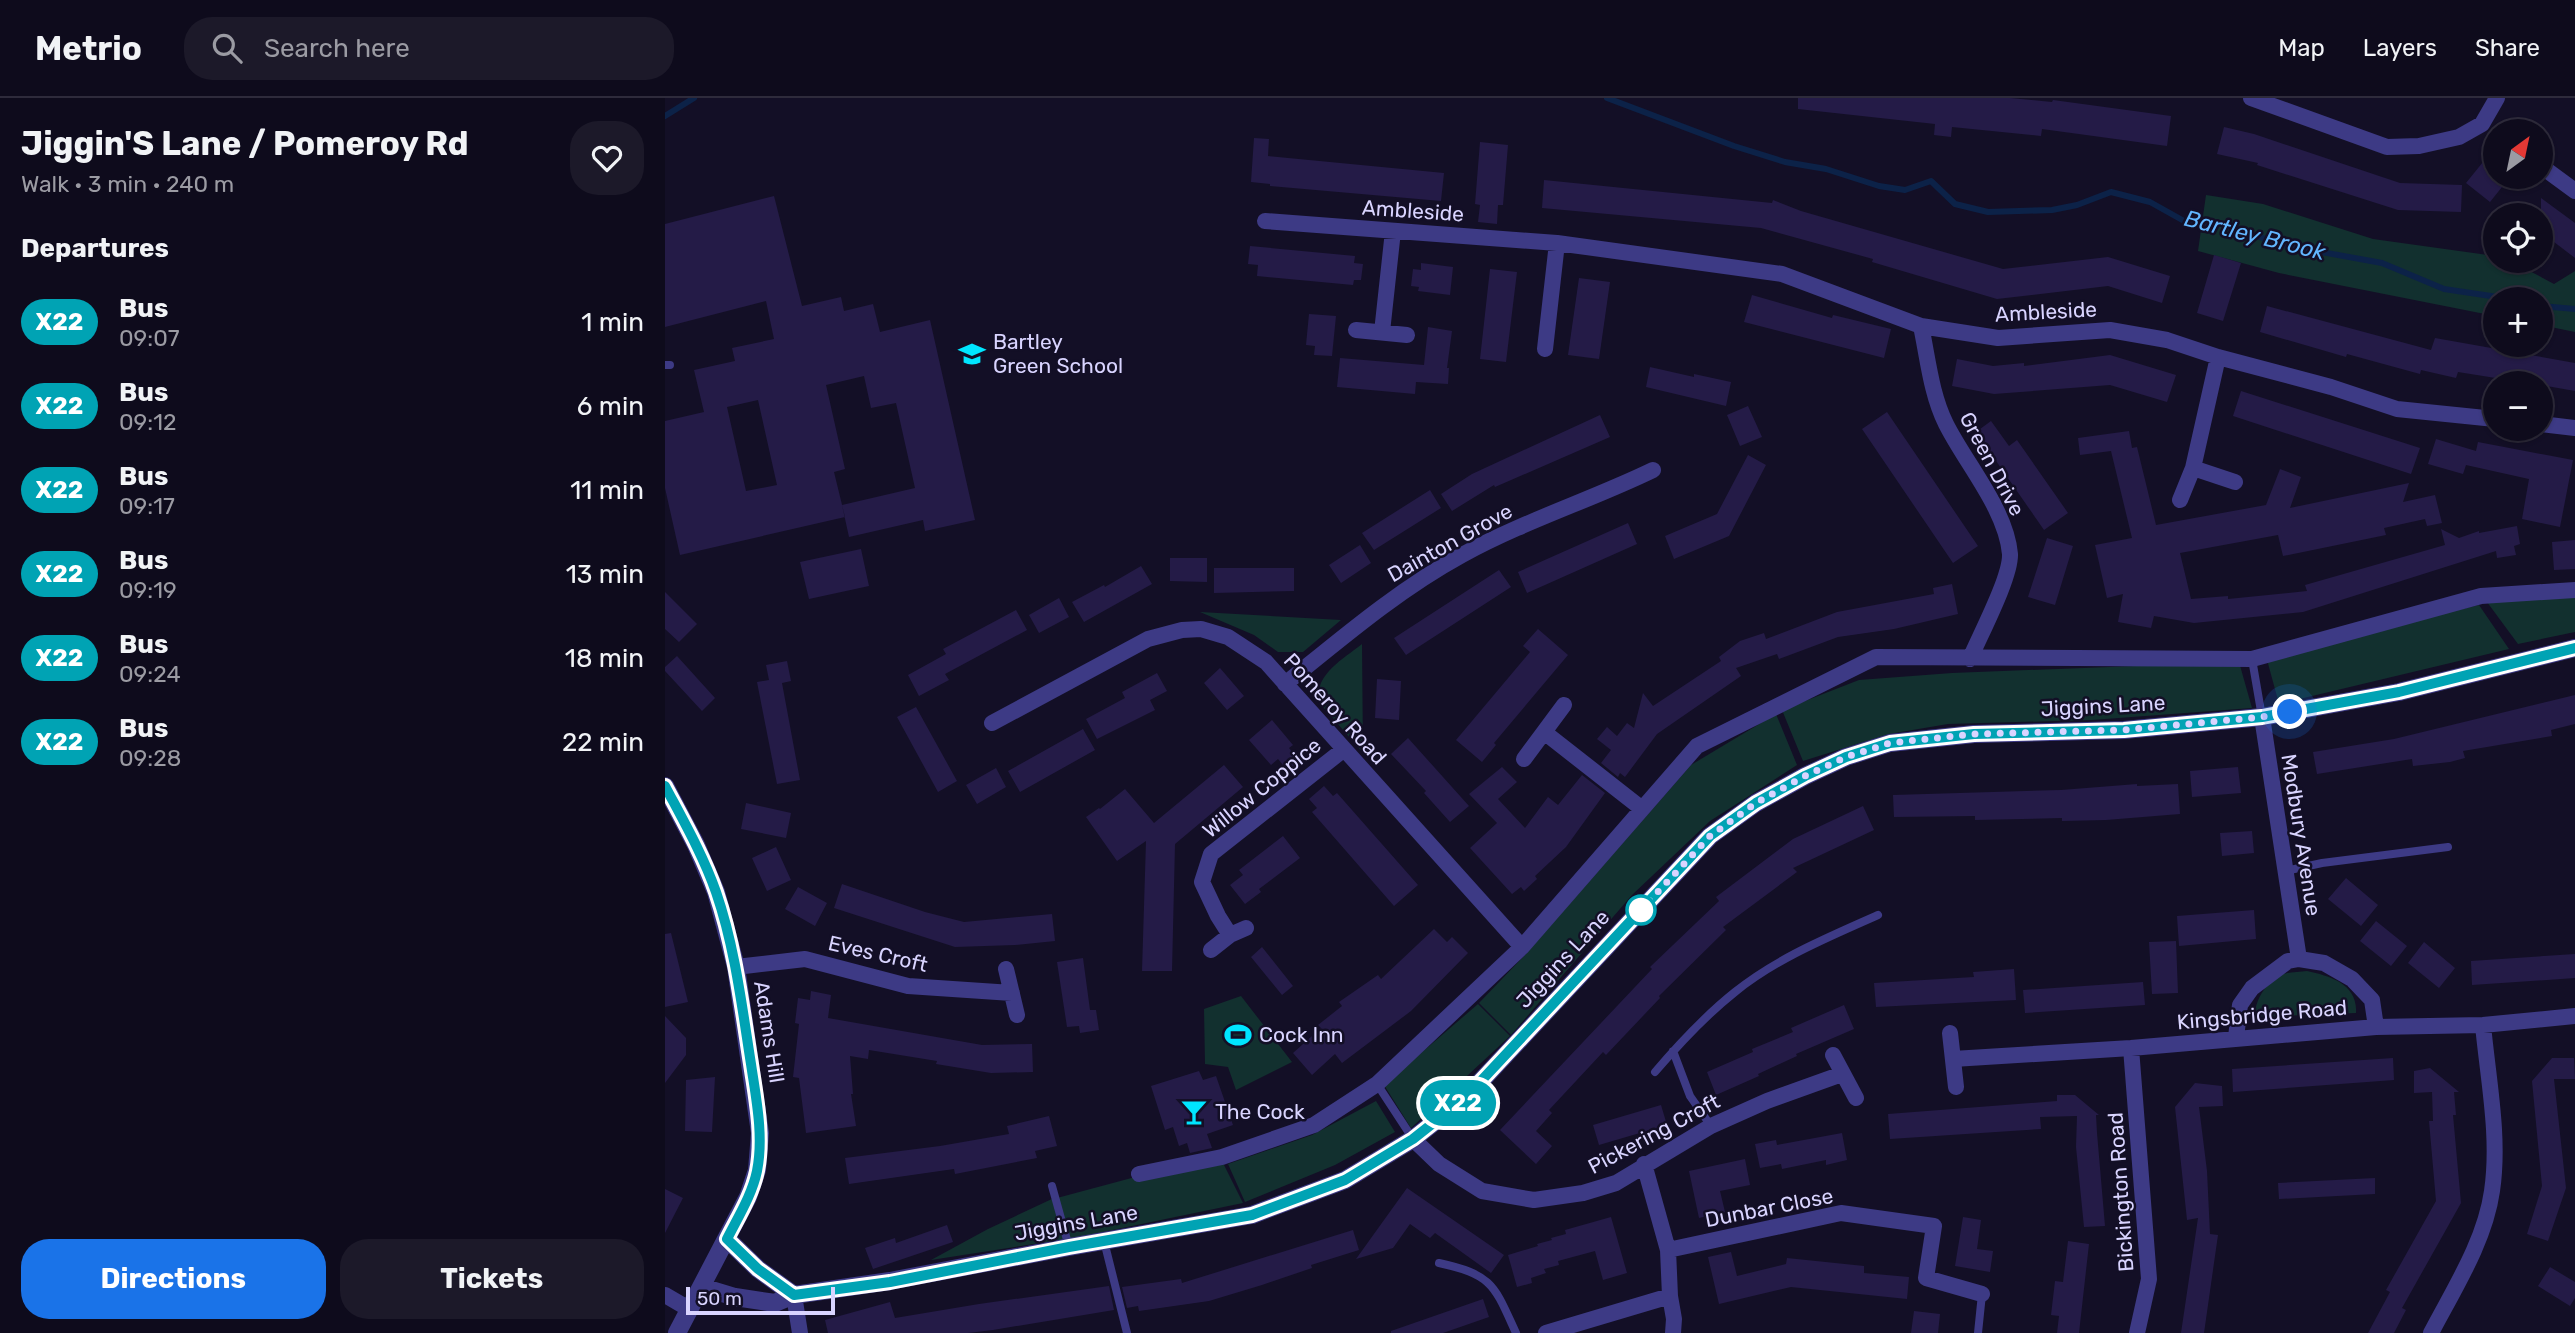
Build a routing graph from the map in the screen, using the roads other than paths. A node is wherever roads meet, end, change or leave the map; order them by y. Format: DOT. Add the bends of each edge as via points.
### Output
graph roads {
  1 [pos="2251,98"];
  2 [pos="2497,98"];
  3 [pos="2482,124"];
  4 [pos="2553,175"];
  5 [pos="2575,191"];
  6 [pos="1265,221"];
  7 [pos="1392,231"];
  8 [pos="1557,243"];
  9 [pos="1921,326"];
  10 [pos="1356,330"];
  11 [pos="1382,332"];
  12 [pos="1407,335"];
  13 [pos="1545,349"];
  14 [pos="2218,357"];
  15 [pos="2483,418"];
  16 [pos="2553,425"];
  17 [pos="2575,428"];
  18 [pos="2193,468"];
  19 [pos="1653,470"];
  20 [pos="2235,482"];
  21 [pos="2180,500"];
  22 [pos="2575,590"];
  23 [pos="2575,648"];
  24 [pos="1970,659"];
  25 [pos="2252,659"];
  26 [pos="1285,684"];
  27 [pos="1564,705"];
  28 [pos="2262,717"];
  29 [pos="992,723"];
  30 [pos="1544,732"];
  31 [pos="1343,751"];
  32 [pos="1524,759"];
  33 [pos="665,786"];
  34 [pos="1641,808"];
  35 [pos="2448,847"];
  36 [pos="2285,871"];
  37 [pos="1878,915"];
  38 [pos="1246,928"];
  39 [pos="1230,936"];
  40 [pos="1523,947"];
  41 [pos="1211,950"];
  42 [pos="2299,959"];
  43 [pos="736,967"];
  44 [pos="1006,969"];
  45 [pos="1012,993"];
  46 [pos="1017,1015"];
  47 [pos="2575,1016"];
  48 [pos="2483,1025"];
  49 [pos="2376,1027"];
  50 [pos="1950,1033"];
  51 [pos="2236,1037"];
  52 [pos="2131,1048"];
  53 [pos="1673,1051"];
  54 [pos="1833,1055"];
  55 [pos="1953,1059"];
  56 [pos="1655,1072"];
  57 [pos="1842,1074"];
  58 [pos="1377,1084"];
  59 [pos="1956,1087"];
  60 [pos="1856,1098"];
  61 [pos="1711,1126"];
  62 [pos="1413,1139"];
  63 [pos="1644,1164"];
  64 [pos="1139,1174"];
  65 [pos="1052,1186"];
  66 [pos="727,1239"];
  67 [pos="1104,1241"];
  68 [pos="1069,1247"];
  69 [pos="1668,1250"];
  70 [pos="1439,1263"];
  71 [pos="702,1287"];
  72 [pos="1982,1294"];
  73 [pos="665,1295"];
  74 [pos="794,1295"];
  75 [pos="1669,1296"];
  76 [pos="689,1309"];
  77 [pos="677,1333"];
  78 [pos="800,1333"];
  79 [pos="1127,1333"];
  80 [pos="1516,1333"];
  81 [pos="1546,1333"];
  82 [pos="1672,1333"];
  83 [pos="1979,1333"];
  84 [pos="2137,1333"];
  85 [pos="2431,1333"];
  1 -- 3 [label="street" via="2387,147 2419,146 2459,136"];
  2 -- 3 [label="street"];
  4 -- 5 [label="street"];
  6 -- 7 [label="street, Ambleside"];
  7 -- 8 [label="street, Ambleside"];
  7 -- 11 [label="street"];
  8 -- 9 [label="street, Ambleside" via="1782,274"];
  8 -- 13 [label="street"];
  9 -- 14 [label="street, Ambleside" via="1998,338 2110,330 2167,340"];
  9 -- 24 [label="street, Green Drive" via="1935,397 2003,526 2010,555"];
  10 -- 11 [label="street"];
  11 -- 12 [label="street"];
  14 -- 15 [label="street, Ambleside" via="2397,409"];
  14 -- 18 [label="street"];
  16 -- 17 [label="street"];
  18 -- 20 [label="street"];
  18 -- 21 [label="street"];
  19 -- 26 [label="street, Dainton Grove" via="1463,555 1385,602"];
  22 -- 25 [label="street, Jiggins Lane" via="2481,596"];
  23 -- 28 [label="street, Jiggins Lane" via="2399,692"];
  24 -- 25 [label="street, Jiggins Lane"];
  24 -- 34 [label="street, Jiggins Lane" via="1876,657 1697,746"];
  25 -- 28 [label="lane"];
  26 -- 29 [label="street, Pomeroy Road" via="1266,662 1228,637 1201,629 1182,630 1148,639"];
  26 -- 31 [label="street, Pomeroy Road"];
  27 -- 30 [label="street"];
  28 -- 36 [label="street, Modbury Avenue"];
  28 -- 62 [label="street, Jiggins Lane" via="1890,743 1805,776 1710,836 1466,1097"];
  30 -- 32 [label="street"];
  30 -- 34 [label="street"];
  31 -- 39 [label="street, Willow Coppice" via="1211,854 1202,882"];
  31 -- 40 [label="street, Pomeroy Road"];
  33 -- 43 [label="street, Adams Hill" via="716,892"];
  34 -- 40 [label="street, Jiggins Lane"];
  35 -- 36 [label="lane"];
  36 -- 42 [label="street, Modbury Avenue"];
  37 -- 53 [label="lane" via="1800,950 1736,991"];
  38 -- 39 [label="street"];
  39 -- 41 [label="street"];
  40 -- 58 [label="street, Jiggins Lane"];
  42 -- 49 [label="street" via="2324,963 2352,979 2372,1000"];
  42 -- 51 [label="street" via="2288,961 2252,988 2240,1004"];
  43 -- 45 [label="street, Eves Croft" via="805,959 908,986"];
  43 -- 66 [label="street, Adams Hill" via="759,1133 757,1170"];
  44 -- 45 [label="street"];
  45 -- 46 [label="street"];
  47 -- 48 [label="street, Kingsbridge Road"];
  48 -- 49 [label="street, Kingsbridge Road"];
  48 -- 85 [label="street" via="2494,1140 2492,1192 2470,1259"];
  49 -- 51 [label="street, Kingsbridge Road"];
  50 -- 55 [label="street"];
  51 -- 52 [label="street, Kingsbridge Road"];
  52 -- 55 [label="street, Kingsbridge Road"];
  52 -- 84 [label="street, Bickington Road" via="2149,1279"];
  53 -- 56 [label="lane"];
  53 -- 61 [label="lane" via="1690,1096"];
  54 -- 57 [label="street"];
  55 -- 59 [label="street"];
  57 -- 60 [label="street"];
  57 -- 61 [label="street, Pickering Croft"];
  58 -- 62 [label="lane"];
  58 -- 64 [label="street, Jiggins Lane" via="1314,1125 1222,1157"];
  61 -- 63 [label="street, Pickering Croft"];
  62 -- 63 [label="street, Pickering Croft" via="1439,1164 1482,1191 1534,1200 1583,1194 1616,1183"];
  62 -- 67 [label="street, Jiggins Lane" via="1345,1180 1252,1215"];
  63 -- 69 [label="street"];
  65 -- 68 [label="lane"];
  66 -- 71 [label="street, Adams Hill"];
  66 -- 74 [label="street"];
  67 -- 68 [label="street, Jiggins Lane"];
  67 -- 79 [label="lane"];
  68 -- 74 [label="street, Jiggins Lane" via="890,1282"];
  69 -- 72 [label="street, Dunbar Close" via="1841,1213 1934,1226 1926,1278"];
  69 -- 75 [label="street"];
  70 -- 80 [label="lane" via="1470,1270 1496,1289"];
  71 -- 74 [label="street, Jiggins Lane" via="775,1303"];
  71 -- 76 [label="street, Adams Hill"];
  72 -- 83 [label="lane"];
  73 -- 76 [label="street"];
  74 -- 78 [label="street"];
  75 -- 81 [label="street"];
  75 -- 82 [label="street"];
  76 -- 77 [label="street, Adams Hill"];
}
